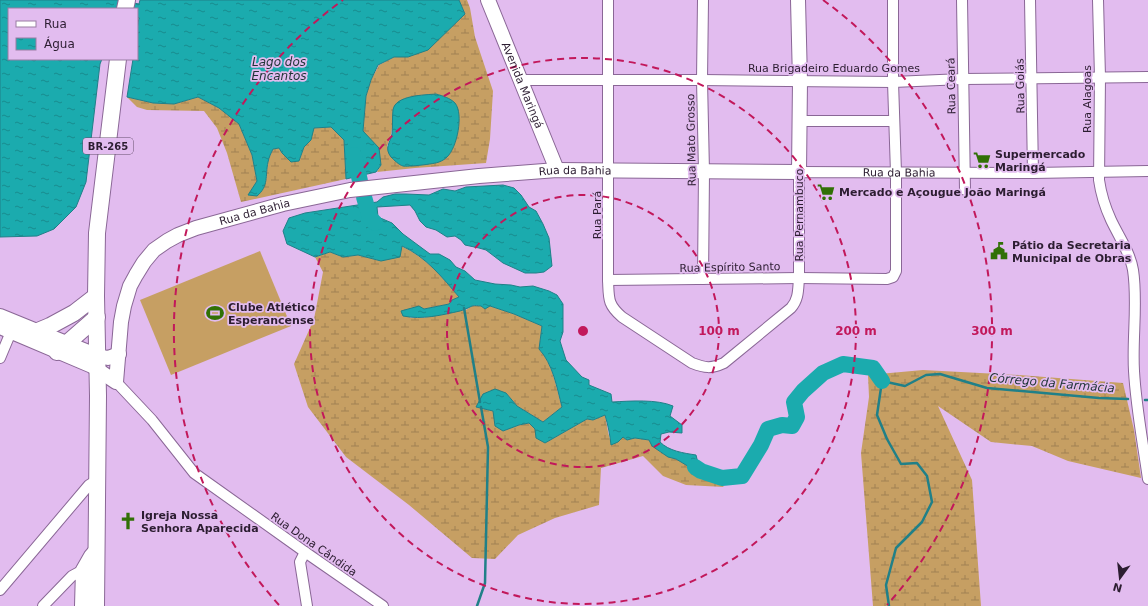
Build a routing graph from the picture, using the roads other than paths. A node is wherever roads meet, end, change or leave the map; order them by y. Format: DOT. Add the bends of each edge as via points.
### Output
graph roads {
  1 [pos="488,0"];
  2 [pos="608,0"];
  3 [pos="703,0"];
  4 [pos="798,0"];
  5 [pos="892,0"];
  6 [pos="962,0"];
  7 [pos="1030,0"];
  8 [pos="1098,0"];
  9 [pos="118,60"];
  10 [pos="1100,77"];
  11 [pos="1148,77"];
  12 [pos="1031,78"];
  13 [pos="963,79"];
  14 [pos="520,80"];
  15 [pos="608,80"];
  16 [pos="702,80"];
  17 [pos="800,81"];
  18 [pos="893,82"];
  19 [pos="800,121"];
  20 [pos="894,121"];
  21 [pos="557,170"];
  22 [pos="609,171"];
  23 [pos="1148,171"];
  24 [pos="704,172"];
  25 [pos="799,172"];
  26 [pos="964,172"];
  27 [pos="1099,172"];
  28 [pos="896,173"];
  29 [pos="1033,173"];
  30 [pos="965,190"];
  31 [pos="799,278"];
  32 [pos="703,279"];
  33 [pos="608,280"];
  34 [pos="96,296"];
  35 [pos="0,316"];
  36 [pos="96,317"];
  37 [pos="9,327"];
  38 [pos="38,331"];
  39 [pos="61,348"];
  40 [pos="119,354"];
  41 [pos="0,358"];
  42 [pos="98,363"];
  43 [pos="692,363"];
  44 [pos="116,382"];
  45 [pos="1148,479"];
  46 [pos="97,480"];
  47 [pos="97,549"];
  48 [pos="305,552"];
  49 [pos="83,570"];
  50 [pos="0,590"];
  51 [pos="43,606"];
  52 [pos="82,606"];
  53 [pos="96,606"];
  54 [pos="307,606"];
  55 [pos="383,606"];
  1 -- 14 [label="street, Avenida Maringá"];
  2 -- 15 [label="street, Rua Pará"];
  3 -- 16 [label="street, Rua Mato Grosso"];
  4 -- 17 [label="street, Rua Pernambuco"];
  5 -- 18 [label="street"];
  6 -- 13 [label="street, Rua Ceará"];
  7 -- 12 [label="street, Rua Goiás"];
  8 -- 10 [label="street, Rua Alagoas"];
  9 -- 34 [label="main road, BR-265" via="97,233"];
  10 -- 11 [label="street, Rua Brigadeiro Eduardo Gomes"];
  10 -- 12 [label="street, Rua Brigadeiro Eduardo Gomes"];
  10 -- 27 [label="street, Rua Alagoas"];
  12 -- 13 [label="street, Rua Brigadeiro Eduardo Gomes"];
  12 -- 29 [label="street, Rua Goiás"];
  13 -- 18 [label="street, Rua Brigadeiro Eduardo Gomes"];
  13 -- 26 [label="street, Rua Ceará"];
  14 -- 15 [label="street, Rua Brigadeiro Eduardo Gomes"];
  14 -- 21 [label="street, Avenida Maringá"];
  15 -- 16 [label="street, Rua Brigadeiro Eduardo Gomes"];
  15 -- 22 [label="street, Rua Pará"];
  16 -- 17 [label="street, Rua Brigadeiro Eduardo Gomes"];
  16 -- 24 [label="street, Rua Mato Grosso"];
  17 -- 18 [label="street, Rua Brigadeiro Eduardo Gomes"];
  17 -- 19 [label="street, Rua Pernambuco"];
  18 -- 20 [label="street"];
  19 -- 20 [label="street"];
  19 -- 25 [label="street, Rua Pernambuco"];
  20 -- 28 [label="street"];
  21 -- 22 [label="street, Rua da Bahia"];
  21 -- 40 [label="street, Rua da Bahia" via="350,190 283,204 178,235 154,250 130,286 121,322"];
  22 -- 24 [label="street, Rua da Bahia"];
  22 -- 33 [label="street, Rua Pará"];
  23 -- 27 [label="street, Rua da Bahia"];
  24 -- 25 [label="street, Rua da Bahia"];
  24 -- 32 [label="street, Rua Mato Grosso"];
  25 -- 28 [label="street, Rua da Bahia"];
  25 -- 31 [label="street, Rua Pernambuco"];
  26 -- 28 [label="street, Rua da Bahia"];
  26 -- 29 [label="street, Rua da Bahia"];
  26 -- 30 [label="street, Rua Ceará"];
  27 -- 29 [label="street, Rua da Bahia"];
  27 -- 45 [label="street, Rua Alagoas" via="1104,202 1133,270 1135,386"];
  28 -- 31 [label="street, Rua Espírito Santo" via="896,271 893,277"];
  31 -- 32 [label="street, Rua Espírito Santo"];
  31 -- 43 [label="street, Rua Pernambuco" via="797,300 791,308 724,363 709,368"];
  32 -- 33 [label="street, Rua Espírito Santo"];
  33 -- 43 [label="street, Rua Pará" via="609,298 617,312"];
  34 -- 36 [label="main road, BR-265"];
  34 -- 38 [label="main road" via="74,313"];
  35 -- 37 [label="street"];
  36 -- 39 [label="main road"];
  36 -- 42 [label="main road, BR-265"];
  37 -- 38 [label="street"];
  37 -- 39 [label="street"];
  37 -- 41 [label="street"];
  38 -- 39 [label="street"];
  39 -- 42 [label="street"];
  40 -- 42 [label="street"];
  40 -- 44 [label="street, Rua da Bahia"];
  42 -- 44 [label="street"];
  42 -- 46 [label="main road, BR-265"];
  44 -- 48 [label="street, Rua Dona Cândida" via="152,420 194,473"];
  46 -- 47 [label="main road, BR-265"];
  46 -- 50 [label="street" via="89,485"];
  47 -- 49 [label="street"];
  47 -- 53 [label="main road, BR-265"];
  48 -- 54 [label="street" via="300,562"];
  48 -- 55 [label="street, Rua Dona Cândida"];
  49 -- 51 [label="street" via="72,576"];
  49 -- 52 [label="street"];
}
